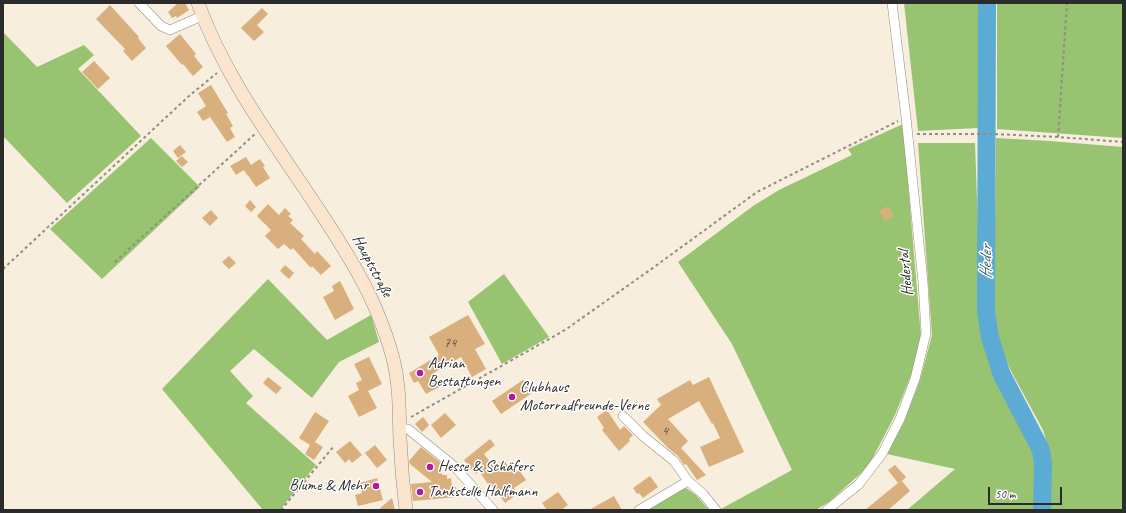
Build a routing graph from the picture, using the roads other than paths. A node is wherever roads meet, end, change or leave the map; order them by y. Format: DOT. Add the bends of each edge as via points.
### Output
graph roads {
  1 [pos="139,3"];
  2 [pos="198,3"];
  3 [pos="892,3"];
  4 [pos="202,16"];
  5 [pos="623,416"];
  6 [pos="404,429"];
  7 [pos="688,481"];
  8 [pos="406,510"];
  9 [pos="493,510"];
  10 [pos="639,510"];
  11 [pos="716,510"];
  12 [pos="827,510"];
  1 -- 4 [label="street" via="161,26 170,30"];
  2 -- 4 [label="main road, Hauptstraße"];
  3 -- 12 [label="street, Hedertal" via="908,134 926,333 915,379 900,419 882,454 860,484"];
  4 -- 6 [label="main road, Hauptstraße" via="226,67 352,260 369,292 390,349"];
  5 -- 7 [label="street" via="674,461"];
  6 -- 8 [label="main road, Hauptstraße"];
  6 -- 9 [label="street" via="454,466"];
  7 -- 10 [label="street"];
  7 -- 11 [label="street"];
}
